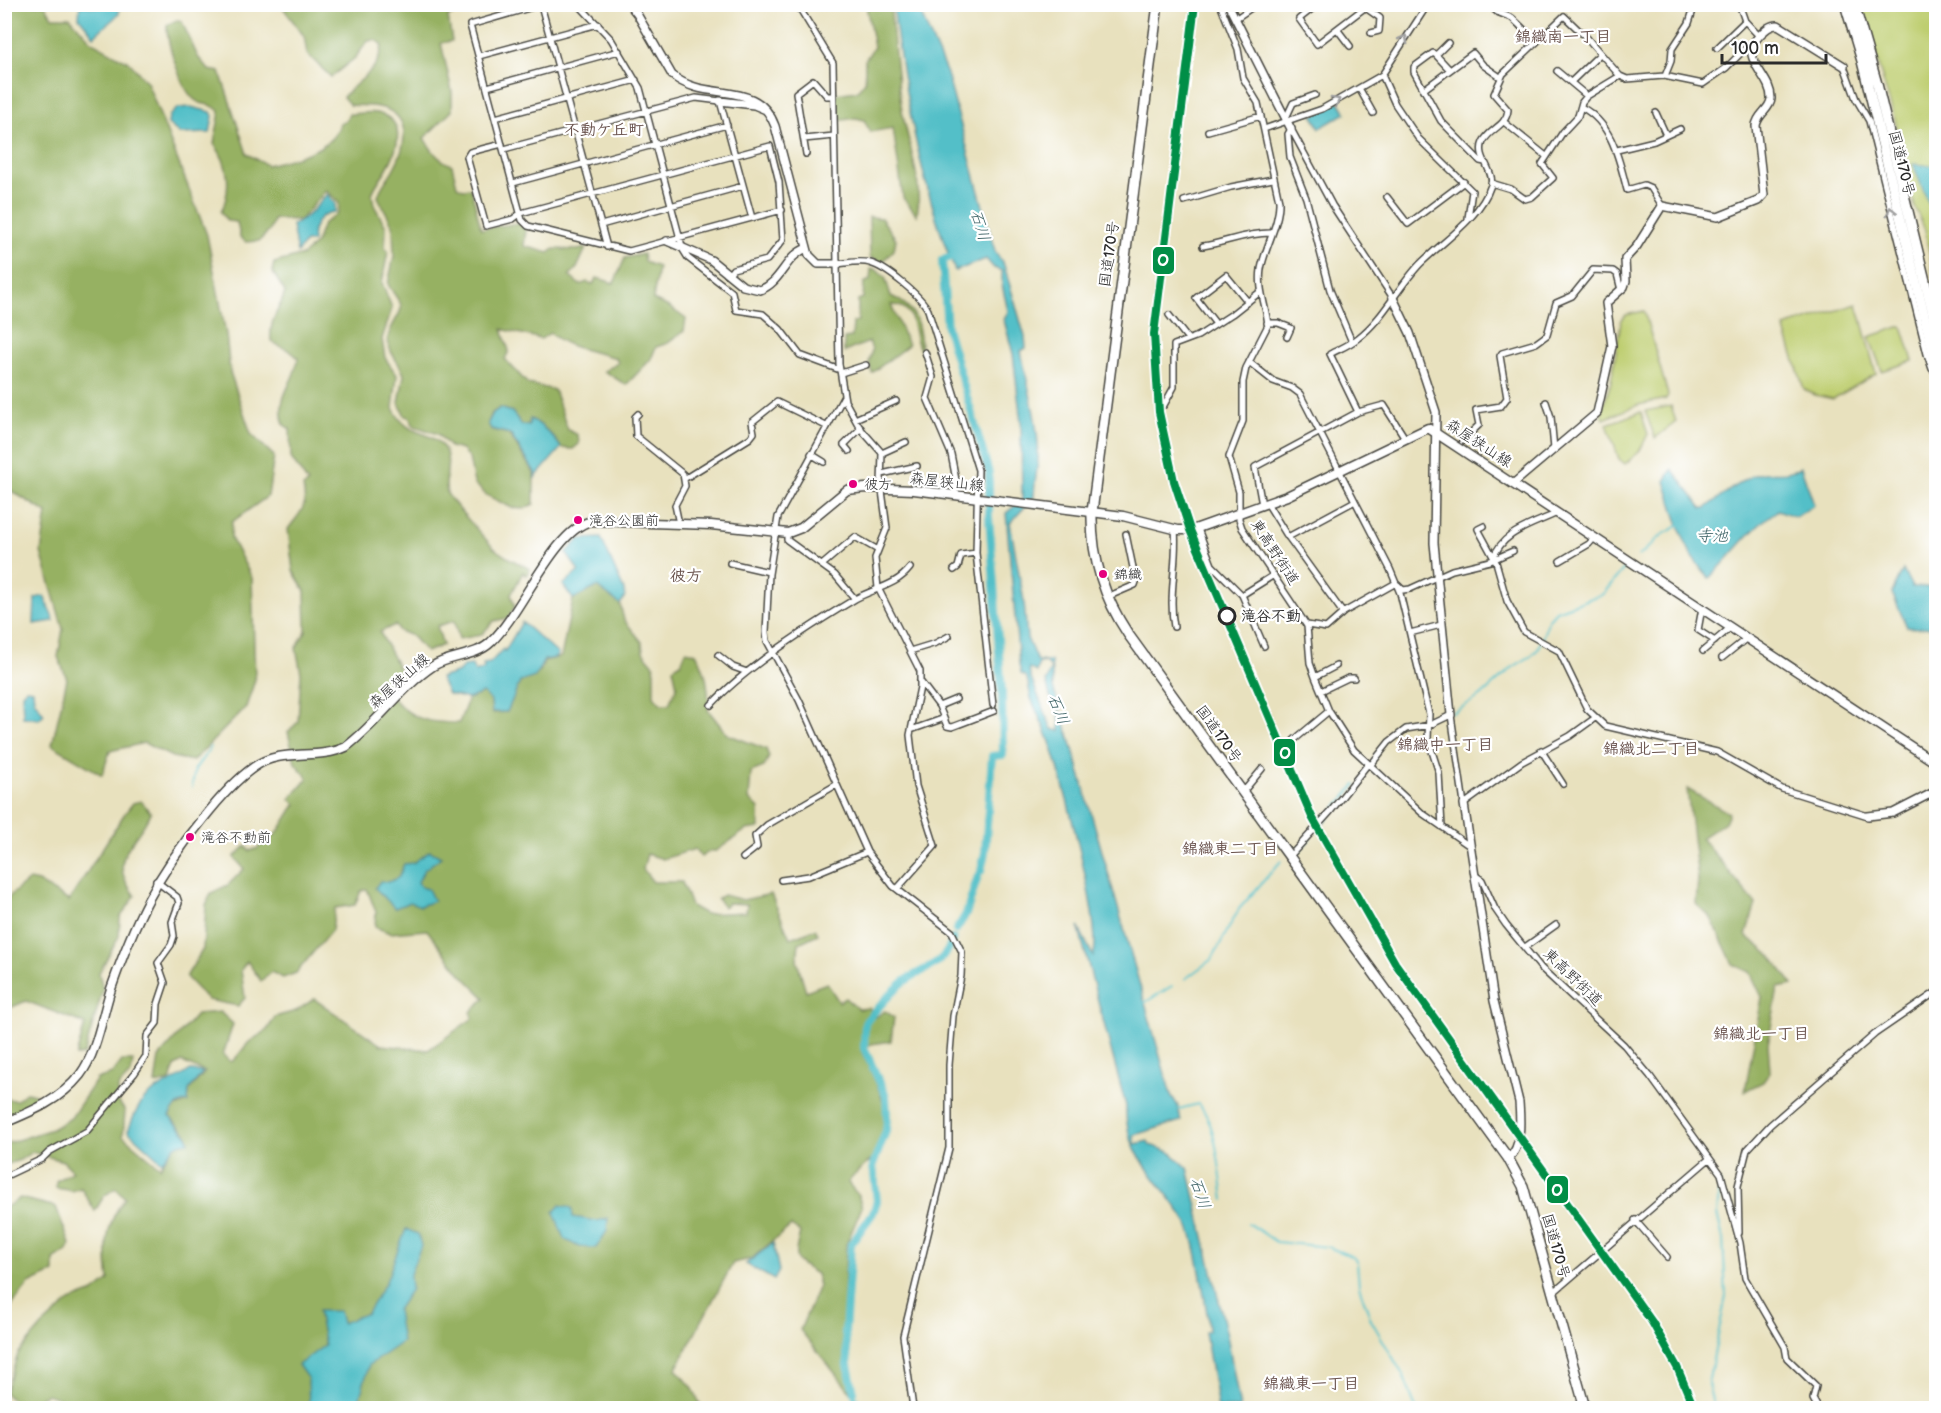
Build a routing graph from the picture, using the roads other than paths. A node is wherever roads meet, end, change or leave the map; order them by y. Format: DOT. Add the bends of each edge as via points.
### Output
graph roads {
  1 [pos="578,4"];
  2 [pos="629,4"];
  3 [pos="797,4"];
  4 [pos="1158,4"];
  5 [pos="1220,4"];
  6 [pos="1228,4"];
  7 [pos="1257,4"];
  8 [pos="1318,4"];
  9 [pos="1428,4"];
  10 [pos="1488,4"];
  11 [pos="1499,4"];
  12 [pos="1695,4"];
  13 [pos="1739,4"];
  14 [pos="1845,4"];
  15 [pos="1854,4"];
  16 [pos="542,5"];
  17 [pos="1361,7"];
  18 [pos="1494,10"];
  19 [pos="1235,19"];
  20 [pos="1745,21"];
  21 [pos="598,24"];
  22 [pos="1337,28"];
  23 [pos="1371,33"];
  24 [pos="1759,36"];
  25 [pos="550,37"];
  26 [pos="1536,40"];
  27 [pos="1448,43"];
  28 [pos="1752,45"];
  29 [pos="1350,46"];
  30 [pos="1718,48"];
  31 [pos="620,51"];
  32 [pos="1600,54"];
  33 [pos="1436,55"];
  34 [pos="479,56"];
  35 [pos="1844,66"];
  36 [pos="558,68"];
  37 [pos="1450,70"];
  38 [pos="1557,71"];
  39 [pos="1382,75"];
  40 [pos="1620,76"];
  41 [pos="1665,76"];
  42 [pos="1500,77"];
  43 [pos="636,80"];
  44 [pos="1570,82"];
  45 [pos="487,87"];
  46 [pos="1359,88"];
  47 [pos="1423,90"];
  48 [pos="1315,95"];
  49 [pos="832,96"];
  50 [pos="1587,96"];
  51 [pos="566,99"];
  52 [pos="720,101"];
  53 [pos="1376,102"];
  54 [pos="1369,106"];
  55 [pos="1581,107"];
  56 [pos="647,111"];
  57 [pos="768,112"];
  58 [pos="1656,112"];
  59 [pos="1373,113"];
  60 [pos="1261,116"];
  61 [pos="495,117"];
  62 [pos="1287,120"];
  63 [pos="1504,122"];
  64 [pos="727,125"];
  65 [pos="1264,129"];
  66 [pos="1291,129"];
  67 [pos="1680,129"];
  68 [pos="575,131"];
  69 [pos="1208,131"];
  70 [pos="1666,135"];
  71 [pos="834,136"];
  72 [pos="804,139"];
  73 [pos="655,144"];
  74 [pos="503,146"];
  75 [pos="1617,150"];
  76 [pos="806,154"];
  77 [pos="735,156"];
  78 [pos="1546,156"];
  79 [pos="1485,162"];
  80 [pos="584,164"];
  81 [pos="664,175"];
  82 [pos="1273,178"];
  83 [pos="1464,182"];
  84 [pos="513,183"];
  85 [pos="1491,183"];
  86 [pos="743,186"];
  87 [pos="592,194"];
  88 [pos="1387,197"];
  89 [pos="1184,201"];
  90 [pos="672,206"];
  91 [pos="1662,206"];
  92 [pos="782,210"];
  93 [pos="521,213"];
  94 [pos="752,218"];
  95 [pos="1468,218"];
  96 [pos="601,225"];
  97 [pos="1270,233"];
  98 [pos="680,237"];
  99 [pos="667,241"];
  100 [pos="1203,246"];
  101 [pos="607,247"];
  102 [pos="682,248"];
  103 [pos="807,248"];
  104 [pos="838,264"];
  105 [pos="729,274"];
  106 [pos="1621,290"];
  107 [pos="1260,292"];
  108 [pos="1394,298"];
  109 [pos="1248,302"];
  110 [pos="1169,315"];
  111 [pos="1268,323"];
  112 [pos="1216,324"];
  113 [pos="1936,326"];
  114 [pos="1287,337"];
  115 [pos="1188,339"];
  116 [pos="1352,342"];
  117 [pos="925,352"];
  118 [pos="1249,362"];
  119 [pos="866,365"];
  120 [pos="1935,366"];
  121 [pos="840,371"];
  122 [pos="844,396"];
  123 [pos="896,401"];
  124 [pos="1546,402"];
  125 [pos="1164,405"];
  126 [pos="1358,412"];
  127 [pos="638,414"];
  128 [pos="855,419"];
  129 [pos="826,426"];
  130 [pos="861,428"];
  131 [pos="1437,432"];
  132 [pos="1319,433"];
  133 [pos="1405,438"];
  134 [pos="1462,441"];
  135 [pos="906,442"];
  136 [pos="1554,449"];
  137 [pos="849,452"];
  138 [pos="811,453"];
  139 [pos="882,453"];
  140 [pos="824,462"];
  141 [pos="917,466"];
  142 [pos="1338,471"];
  143 [pos="882,474"];
  144 [pos="684,479"];
  145 [pos="1514,483"];
  146 [pos="882,490"];
  147 [pos="955,495"];
  148 [pos="979,498"];
  149 [pos="1355,501"];
  150 [pos="1264,504"];
  151 [pos="1092,512"];
  152 [pos="1559,512"];
  153 [pos="1239,514"];
  154 [pos="679,524"];
  155 [pos="1175,529"];
  156 [pos="1198,529"];
  157 [pos="1478,529"];
  158 [pos="774,532"];
  159 [pos="788,533"];
  160 [pos="1126,534"];
  161 [pos="1288,537"];
  162 [pos="1595,537"];
  163 [pos="1128,545"];
  164 [pos="1120,547"];
  165 [pos="878,550"];
  166 [pos="1513,551"];
  167 [pos="976,553"];
  168 [pos="1493,559"];
  169 [pos="1560,561"];
  170 [pos="730,564"];
  171 [pos="822,565"];
  172 [pos="910,568"];
  173 [pos="954,570"];
  174 [pos="769,572"];
  175 [pos="1274,575"];
  176 [pos="1437,577"];
  177 [pos="1396,583"];
  178 [pos="878,588"];
  179 [pos="1242,595"];
  180 [pos="1107,597"];
  181 [pos="855,599"];
  182 [pos="1702,607"];
  183 [pos="1343,613"];
  184 [pos="1306,625"];
  185 [pos="1441,625"];
  186 [pos="1174,627"];
  187 [pos="1731,627"];
  188 [pos="1410,633"];
  189 [pos="949,636"];
  190 [pos="1748,638"];
  191 [pos="1715,641"];
  192 [pos="1264,646"];
  193 [pos="910,651"];
  194 [pos="1703,651"];
  195 [pos="773,652"];
  196 [pos="718,655"];
  197 [pos="1722,658"];
  198 [pos="1336,666"];
  199 [pos="747,672"];
  200 [pos="1315,677"];
  201 [pos="1354,678"];
  202 [pos="920,681"];
  203 [pos="1320,691"];
  204 [pos="956,699"];
  205 [pos="711,705"];
  206 [pos="939,706"];
  207 [pos="1329,711"];
  208 [pos="1451,716"];
  209 [pos="1595,718"];
  210 [pos="942,719"];
  211 [pos="1429,725"];
  212 [pos="911,730"];
  213 [pos="1294,740"];
  214 [pos="1541,750"];
  215 [pos="1936,763"];
  216 [pos="1369,765"];
  217 [pos="1262,769"];
  218 [pos="836,784"];
  219 [pos="1563,784"];
  220 [pos="1936,791"];
  221 [pos="1244,792"];
  222 [pos="1464,804"];
  223 [pos="1868,816"];
  224 [pos="1442,827"];
  225 [pos="1471,848"];
  226 [pos="867,852"];
  227 [pos="1290,856"];
  228 [pos="743,858"];
  229 [pos="1475,875"];
  230 [pos="781,880"];
  231 [pos="156,881"];
  232 [pos="897,889"];
  233 [pos="1556,925"];
  234 [pos="1525,947"];
  235 [pos="1936,993"];
  236 [pos="4,1123"];
  237 [pos="1508,1158"];
  238 [pos="1709,1159"];
  239 [pos="4,1177"];
  240 [pos="1635,1220"];
  241 [pos="1738,1238"];
  242 [pos="1666,1257"];
  243 [pos="1554,1292"];
  244 [pos="1582,1407"];
  245 [pos="913,1408"];
  246 [pos="1818,1408"];
  1 -- 21 [label="street"];
  2 -- 57 [label="street" via="680,82 753,97"];
  3 -- 49 [label="street" via="831,57"];
  4 -- 151 [label="highway, 国道170号"];
  5 -- 60 [label="street" via="1238,49 1243,78"];
  6 -- 19 [label="street"];
  7 -- 19 [label="street"];
  8 -- 22 [label="street" via="1299,19 1317,44"];
  39 -- 9 [label="street, one-way"];
  10 -- 18 [label="street"];
  11 -- 18 [label="street"];
  12 -- 41 [label="street" via="1689,23 1672,49"];
  13 -- 20 [label="street"];
  14 -- 120 [label="highway, 国道170号"];
  15 -- 113 [label="highway, 国道170号"];
  16 -- 25 [label="street"];
  16 -- 34 [label="street" via="470,25"];
  17 -- 22 [label="street"];
  17 -- 23 [label="street" via="1380,18 1379,31"];
  18 -- 26 [label="street" via="1512,18"];
  19 -- 62 [label="street"];
  20 -- 24 [label="street"];
  20 -- 30 [label="street"];
  21 -- 25 [label="street"];
  21 -- 31 [label="street"];
  22 -- 29 [label="street"];
  24 -- 28 [label="street"];
  24 -- 35 [label="street" via="1778,25"];
  25 -- 34 [label="street"];
  25 -- 36 [label="street"];
  26 -- 32 [label="street" via="1564,16"];
  26 -- 42 [label="street"];
  27 -- 33 [label="street"];
  28 -- 41 [label="street" via="1709,82"];
  28 -- 91 [label="street" via="1751,55 1771,96 1756,126 1764,195 1718,217"];
  31 -- 36 [label="street"];
  31 -- 43 [label="street"];
  32 -- 40 [label="street"];
  32 -- 44 [label="street"];
  33 -- 37 [label="street"];
  33 -- 47 [label="street" via="1414,67"];
  34 -- 45 [label="street"];
  120 -- 35 [label="street, one-way" via="1869,121"];
  36 -- 45 [label="street"];
  36 -- 51 [label="street"];
  37 -- 42 [label="street" via="1473,53"];
  37 -- 47 [label="street"];
  38 -- 44 [label="street"];
  39 -- 46 [label="street"];
  39 -- 83 [label="street" via="1395,104 1418,138"];
  40 -- 41 [label="street"];
  40 -- 50 [label="street"];
  42 -- 63 [label="street" via="1494,94 1508,110"];
  43 -- 51 [label="street"];
  43 -- 56 [label="street"];
  44 -- 50 [label="street"];
  45 -- 61 [label="street"];
  46 -- 54 [label="street"];
  62 -- 46 [label="street, one-way" via="1322,109"];
  47 -- 79 [label="street" via="1446,128"];
  48 -- 62 [label="street" via="1293,103"];
  49 -- 71 [label="street"];
  49 -- 72 [label="street" via="827,96 813,80 796,93"];
  50 -- 55 [label="street"];
  51 -- 61 [label="street"];
  51 -- 68 [label="street"];
  52 -- 56 [label="street" via="696,98"];
  52 -- 57 [label="street" via="754,105"];
  52 -- 64 [label="street"];
  53 -- 54 [label="street"];
  54 -- 59 [label="street"];
  55 -- 75 [label="street" via="1592,115"];
  55 -- 78 [label="street"];
  56 -- 68 [label="street"];
  56 -- 73 [label="street"];
  57 -- 103 [label="street"];
  58 -- 70 [label="street"];
  60 -- 65 [label="street"];
  60 -- 69 [label="street"];
  61 -- 74 [label="street"];
  62 -- 65 [label="street"];
  62 -- 66 [label="street"];
  63 -- 78 [label="street"];
  63 -- 79 [label="street" via="1484,139 1481,148"];
  64 -- 73 [label="street"];
  64 -- 77 [label="street"];
  65 -- 82 [label="street"];
  66 -- 108 [label="street" via="1332,205"];
  66 -- 116 [label="street" via="1290,157 1306,198 1330,290"];
  67 -- 70 [label="street"];
  68 -- 74 [label="street"];
  68 -- 80 [label="street"];
  70 -- 75 [label="street"];
  71 -- 72 [label="street"];
  71 -- 104 [label="street"];
  72 -- 76 [label="street"];
  73 -- 80 [label="street"];
  73 -- 81 [label="street"];
  74 -- 84 [label="street"];
  74 -- 93 [label="street" via="470,152 467,157 486,226"];
  75 -- 91 [label="street" via="1627,190 1644,185 1651,188"];
  77 -- 81 [label="street"];
  77 -- 86 [label="street"];
  77 -- 92 [label="street" via="770,146"];
  78 -- 85 [label="street" via="1543,168 1553,178 1529,199"];
  79 -- 85 [label="street"];
  80 -- 84 [label="street"];
  80 -- 87 [label="street"];
  81 -- 87 [label="street"];
  81 -- 90 [label="street"];
  82 -- 89 [label="street"];
  82 -- 97 [label="street" via="1280,207"];
  83 -- 88 [label="street" via="1408,224"];
  83 -- 95 [label="street" via="1472,191"];
  84 -- 93 [label="street"];
  85 -- 95 [label="street"];
  86 -- 90 [label="street"];
  86 -- 94 [label="street"];
  87 -- 93 [label="street"];
  87 -- 96 [label="street"];
  90 -- 96 [label="street"];
  90 -- 98 [label="street"];
  91 -- 106 [label="street" via="1625,260 1626,281"];
  92 -- 94 [label="street"];
  92 -- 105 [label="street" via="783,240 767,260 733,269"];
  93 -- 101 [label="street" via="528,226"];
  94 -- 98 [label="street"];
  95 -- 108 [label="street" via="1421,264"];
  96 -- 101 [label="street"];
  97 -- 100 [label="street" via="1249,234"];
  97 -- 107 [label="street"];
  98 -- 99 [label="street"];
  98 -- 102 [label="street"];
  99 -- 101 [label="street" via="629,251"];
  99 -- 102 [label="street"];
  102 -- 105 [label="street" via="711,260"];
  102 -- 121 [label="street" via="688,258 732,292 736,310 763,314 800,355"];
  103 -- 104 [label="street" via="813,261"];
  103 -- 105 [label="street" via="792,255 773,283 760,290 743,286"];
  104 -- 121 [label="street"];
  104 -- 148 [label="street" via="870,263 924,302 975,456"];
  106 -- 134 [label="street" via="1613,271 1593,270 1572,296 1557,303 1547,335 1536,343 1502,353 1507,398 1501,406 1476,410 1479,425"];
  106 -- 136 [label="street" via="1606,303 1612,346 1597,413"];
  107 -- 109 [label="street"];
  107 -- 111 [label="street"];
  108 -- 116 [label="street"];
  108 -- 131 [label="street" via="1429,387"];
  109 -- 112 [label="street"];
  109 -- 112 [label="street" via="1226,275 1196,298"];
  110 -- 115 [label="street"];
  111 -- 114 [label="street" via="1291,328"];
  111 -- 118 [label="street, 東高野街道"];
  112 -- 115 [label="street"];
  115 -- 125 [label="street" via="1174,345 1174,387"];
  116 -- 126 [label="street" via="1330,354"];
  117 -- 147 [label="street" via="933,377 927,398 951,454"];
  118 -- 132 [label="street" via="1273,381 1300,394"];
  118 -- 153 [label="street, 東高野街道" via="1243,382 1243,421 1229,457 1239,492"];
  119 -- 121 [label="street"];
  121 -- 122 [label="street"];
  122 -- 128 [label="street"];
  122 -- 129 [label="street"];
  123 -- 128 [label="street"];
  124 -- 136 [label="street"];
  126 -- 132 [label="street"];
  126 -- 133 [label="street" via="1384,405"];
  127 -- 144 [label="street" via="636,436 682,471"];
  128 -- 130 [label="street"];
  129 -- 138 [label="street"];
  129 -- 144 [label="street" via="777,402 752,422 754,433 750,438"];
  130 -- 137 [label="street" via="844,445"];
  130 -- 139 [label="street"];
  131 -- 133 [label="main road, 森屋狭山線" via="1428,428"];
  131 -- 145 [label="main road, 森屋狭山線"];
  131 -- 176 [label="street"];
  132 -- 142 [label="street"];
  132 -- 150 [label="street" via="1255,467"];
  133 -- 142 [label="main road, 森屋狭山線"];
  135 -- 139 [label="street"];
  136 -- 145 [label="street"];
  138 -- 140 [label="street"];
  138 -- 158 [label="street"];
  139 -- 143 [label="street"];
  141 -- 143 [label="street"];
  142 -- 149 [label="street"];
  142 -- 150 [label="main road, 森屋狭山線"];
  143 -- 146 [label="street"];
  144 -- 154 [label="street" via="685,486 675,505"];
  145 -- 152 [label="main road, 森屋狭山線"];
  146 -- 147 [label="main road, 森屋狭山線"];
  146 -- 159 [label="main road, 森屋狭山線" via="850,489 801,528"];
  146 -- 165 [label="street" via="887,528"];
  147 -- 148 [label="main road, 森屋狭山線"];
  148 -- 151 [label="main road, 森屋狭山線"];
  148 -- 167 [label="street"];
  149 -- 161 [label="street"];
  149 -- 177 [label="street"];
  150 -- 153 [label="main road, 森屋狭山線"];
  150 -- 161 [label="street"];
  151 -- 155 [label="main road, 森屋狭山線"];
  151 -- 180 [label="highway, 国道170号" via="1094,551"];
  152 -- 162 [label="main road, 森屋狭山線"];
  152 -- 168 [label="street" via="1502,541"];
  153 -- 156 [label="main road, 森屋狭山線"];
  153 -- 175 [label="street, 東高野街道" via="1242,528"];
  154 -- 158 [label="main road, 森屋狭山線"];
  154 -- 231 [label="main road, 森屋狭山線" via="596,521 577,525 564,537 520,607 492,642 431,668 346,747 328,753 276,757 254,767 211,809"];
  155 -- 156 [label="main road, 森屋狭山線"];
  155 -- 186 [label="street" via="1178,542"];
  156 -- 179 [label="street" via="1212,565"];
  157 -- 168 [label="street"];
  158 -- 159 [label="main road, 森屋狭山線"];
  158 -- 174 [label="street"];
  159 -- 171 [label="street" via="787,540 794,547"];
  160 -- 163 [label="street"];
  161 -- 183 [label="street"];
  162 -- 169 [label="street"];
  162 -- 182 [label="main road, 森屋狭山線"];
  163 -- 164 [label="street"];
  163 -- 180 [label="street" via="1134,585"];
  165 -- 171 [label="street" via="855,537"];
  165 -- 178 [label="street" via="874,565"];
  166 -- 168 [label="street"];
  167 -- 173 [label="street" via="961,555"];
  167 -- 210 [label="street" via="994,708 952,727"];
  168 -- 176 [label="street"];
  168 -- 209 [label="street" via="1507,601 1524,632 1559,651 1582,702"];
  170 -- 174 [label="street"];
  171 -- 181 [label="street"];
  172 -- 178 [label="street" via="896,583"];
  174 -- 195 [label="street" via="766,632"];
  175 -- 179 [label="street"];
  175 -- 184 [label="street, 東高野街道"];
  176 -- 177 [label="street" via="1403,590"];
  176 -- 185 [label="street"];
  177 -- 183 [label="street"];
  177 -- 188 [label="street"];
  178 -- 181 [label="street"];
  178 -- 193 [label="street"];
  179 -- 192 [label="street"];
  180 -- 221 [label="highway, 国道170号" via="1128,634"];
  181 -- 195 [label="street"];
  182 -- 187 [label="main road, 森屋狭山線"];
  182 -- 191 [label="street" via="1698,630"];
  183 -- 184 [label="street" via="1326,628"];
  184 -- 200 [label="street, 東高野街道"];
  185 -- 188 [label="street"];
  185 -- 208 [label="street"];
  187 -- 190 [label="main road, 森屋狭山線"];
  187 -- 191 [label="street"];
  188 -- 211 [label="street"];
  189 -- 193 [label="street"];
  190 -- 197 [label="street"];
  190 -- 215 [label="main road, 森屋狭山線"];
  191 -- 194 [label="street"];
  193 -- 202 [label="street" via="920,671"];
  195 -- 199 [label="street"];
  195 -- 218 [label="street"];
  196 -- 199 [label="street"];
  198 -- 200 [label="street"];
  199 -- 205 [label="street"];
  200 -- 203 [label="street, 東高野街道"];
  201 -- 203 [label="street"];
  202 -- 206 [label="street"];
  202 -- 212 [label="street"];
  203 -- 207 [label="street, 東高野街道"];
  204 -- 206 [label="street"];
  206 -- 210 [label="street"];
  207 -- 213 [label="street"];
  207 -- 216 [label="street, 東高野街道" via="1354,750"];
  208 -- 211 [label="street"];
  208 -- 222 [label="street"];
  209 -- 214 [label="street"];
  209 -- 223 [label="street" via="1614,730 1717,752 1782,789"];
  210 -- 212 [label="street"];
  211 -- 216 [label="street" via="1401,732"];
  211 -- 224 [label="street" via="1428,739 1441,786"];
  212 -- 232 [label="street" via="916,786 935,846"];
  214 -- 219 [label="street"];
  214 -- 222 [label="street"];
  216 -- 224 [label="street, 東高野街道"];
  216 -- 227 [label="street"];
  217 -- 221 [label="street"];
  218 -- 226 [label="street"];
  218 -- 228 [label="street" via="766,825 755,836 757,847"];
  220 -- 223 [label="street" via="1893,813"];
  221 -- 227 [label="highway, 国道170号"];
  222 -- 225 [label="street"];
  224 -- 225 [label="street, 東高野街道"];
  225 -- 229 [label="street, 東高野街道"];
  226 -- 230 [label="street" via="809,876"];
  226 -- 232 [label="street"];
  227 -- 237 [label="highway, 国道170号"];
  229 -- 234 [label="street, 東高野街道"];
  229 -- 237 [label="street" via="1494,1001 1519,1102 1516,1151"];
  231 -- 236 [label="main road, 森屋狭山線" via="132,928 81,1073 50,1102"];
  231 -- 239 [label="street" via="179,903 172,921 171,945 158,963 165,983 157,1023 146,1041 146,1056 87,1131 42,1160"];
  232 -- 245 [label="street" via="952,932 962,961 950,1041 949,1149 903,1336"];
  233 -- 234 [label="street"];
  234 -- 238 [label="street, 東高野街道" via="1553,981 1624,1045"];
  235 -- 241 [label="street" via="1875,1034 1770,1125 1747,1150 1738,1186"];
  237 -- 243 [label="highway, 国道170号" via="1523,1186"];
  238 -- 240 [label="street"];
  238 -- 241 [label="street, 東高野街道" via="1725,1184"];
  240 -- 242 [label="street"];
  240 -- 243 [label="street"];
  241 -- 246 [label="street" via="1745,1278 1785,1347 1787,1358 1816,1386 1813,1399"];
  243 -- 244 [label="highway, 国道170号"];
}
